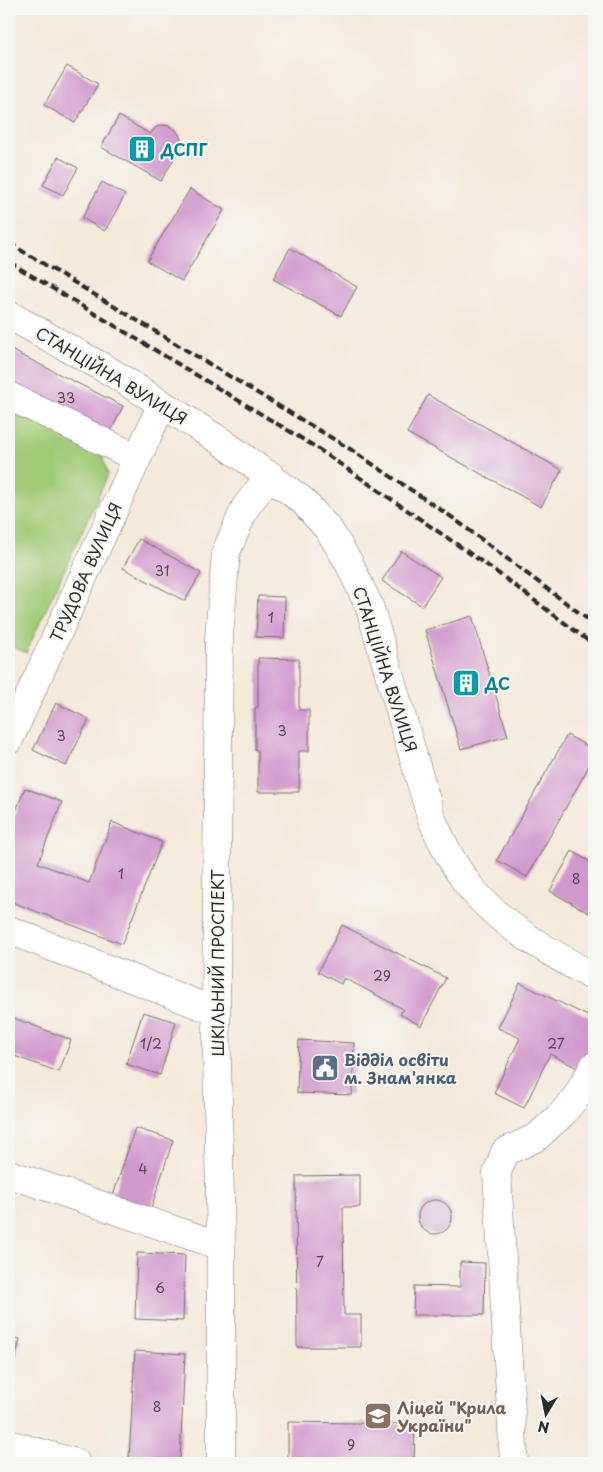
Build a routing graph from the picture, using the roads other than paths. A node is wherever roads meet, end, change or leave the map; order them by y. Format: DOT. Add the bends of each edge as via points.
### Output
graph roads {
  1 [pos="9,314"];
  2 [pos="9,396"];
  3 [pos="162,404"];
  4 [pos="137,458"];
  5 [pos="270,475"];
  6 [pos="9,740"];
  7 [pos="9,930"];
  8 [pos="594,977"];
  9 [pos="216,1009"];
  10 [pos="594,1066"];
  11 [pos="9,1174"];
  12 [pos="221,1246"];
  13 [pos="9,1444"];
  14 [pos="76,1463"];
  15 [pos="221,1463"];
  16 [pos="514,1463"];
  1 -- 3 [label="street, СТАНЦІЙНА ВУЛИЦЯ"];
  2 -- 4 [label="street"];
  3 -- 4 [label="street, ТРУДОВА ВУЛИЦЯ"];
  3 -- 5 [label="street, СТАНЦІЙНА ВУЛИЦЯ"];
  4 -- 6 [label="street, ТРУДОВА ВУЛИЦЯ"];
  5 -- 8 [label="street, СТАНЦІЙНА ВУЛИЦЯ" via="308,506 350,562 370,608 431,817 460,872 477,896 500,917 526,937"];
  5 -- 9 [label="street, ШКІЛЬНИЙ ПРОСПЕКТ" via="245,508 226,552 219,637"];
  7 -- 9 [label="street"];
  9 -- 12 [label="street, ШКІЛЬНИЙ ПРОСПЕКТ"];
  10 -- 16 [label="street" via="562,1114 537,1137 505,1152 497,1173"];
  11 -- 12 [label="street"];
  12 -- 15 [label="street, ШКІЛЬНИЙ ПРОСПЕКТ"];
  13 -- 14 [label="street"];
}
